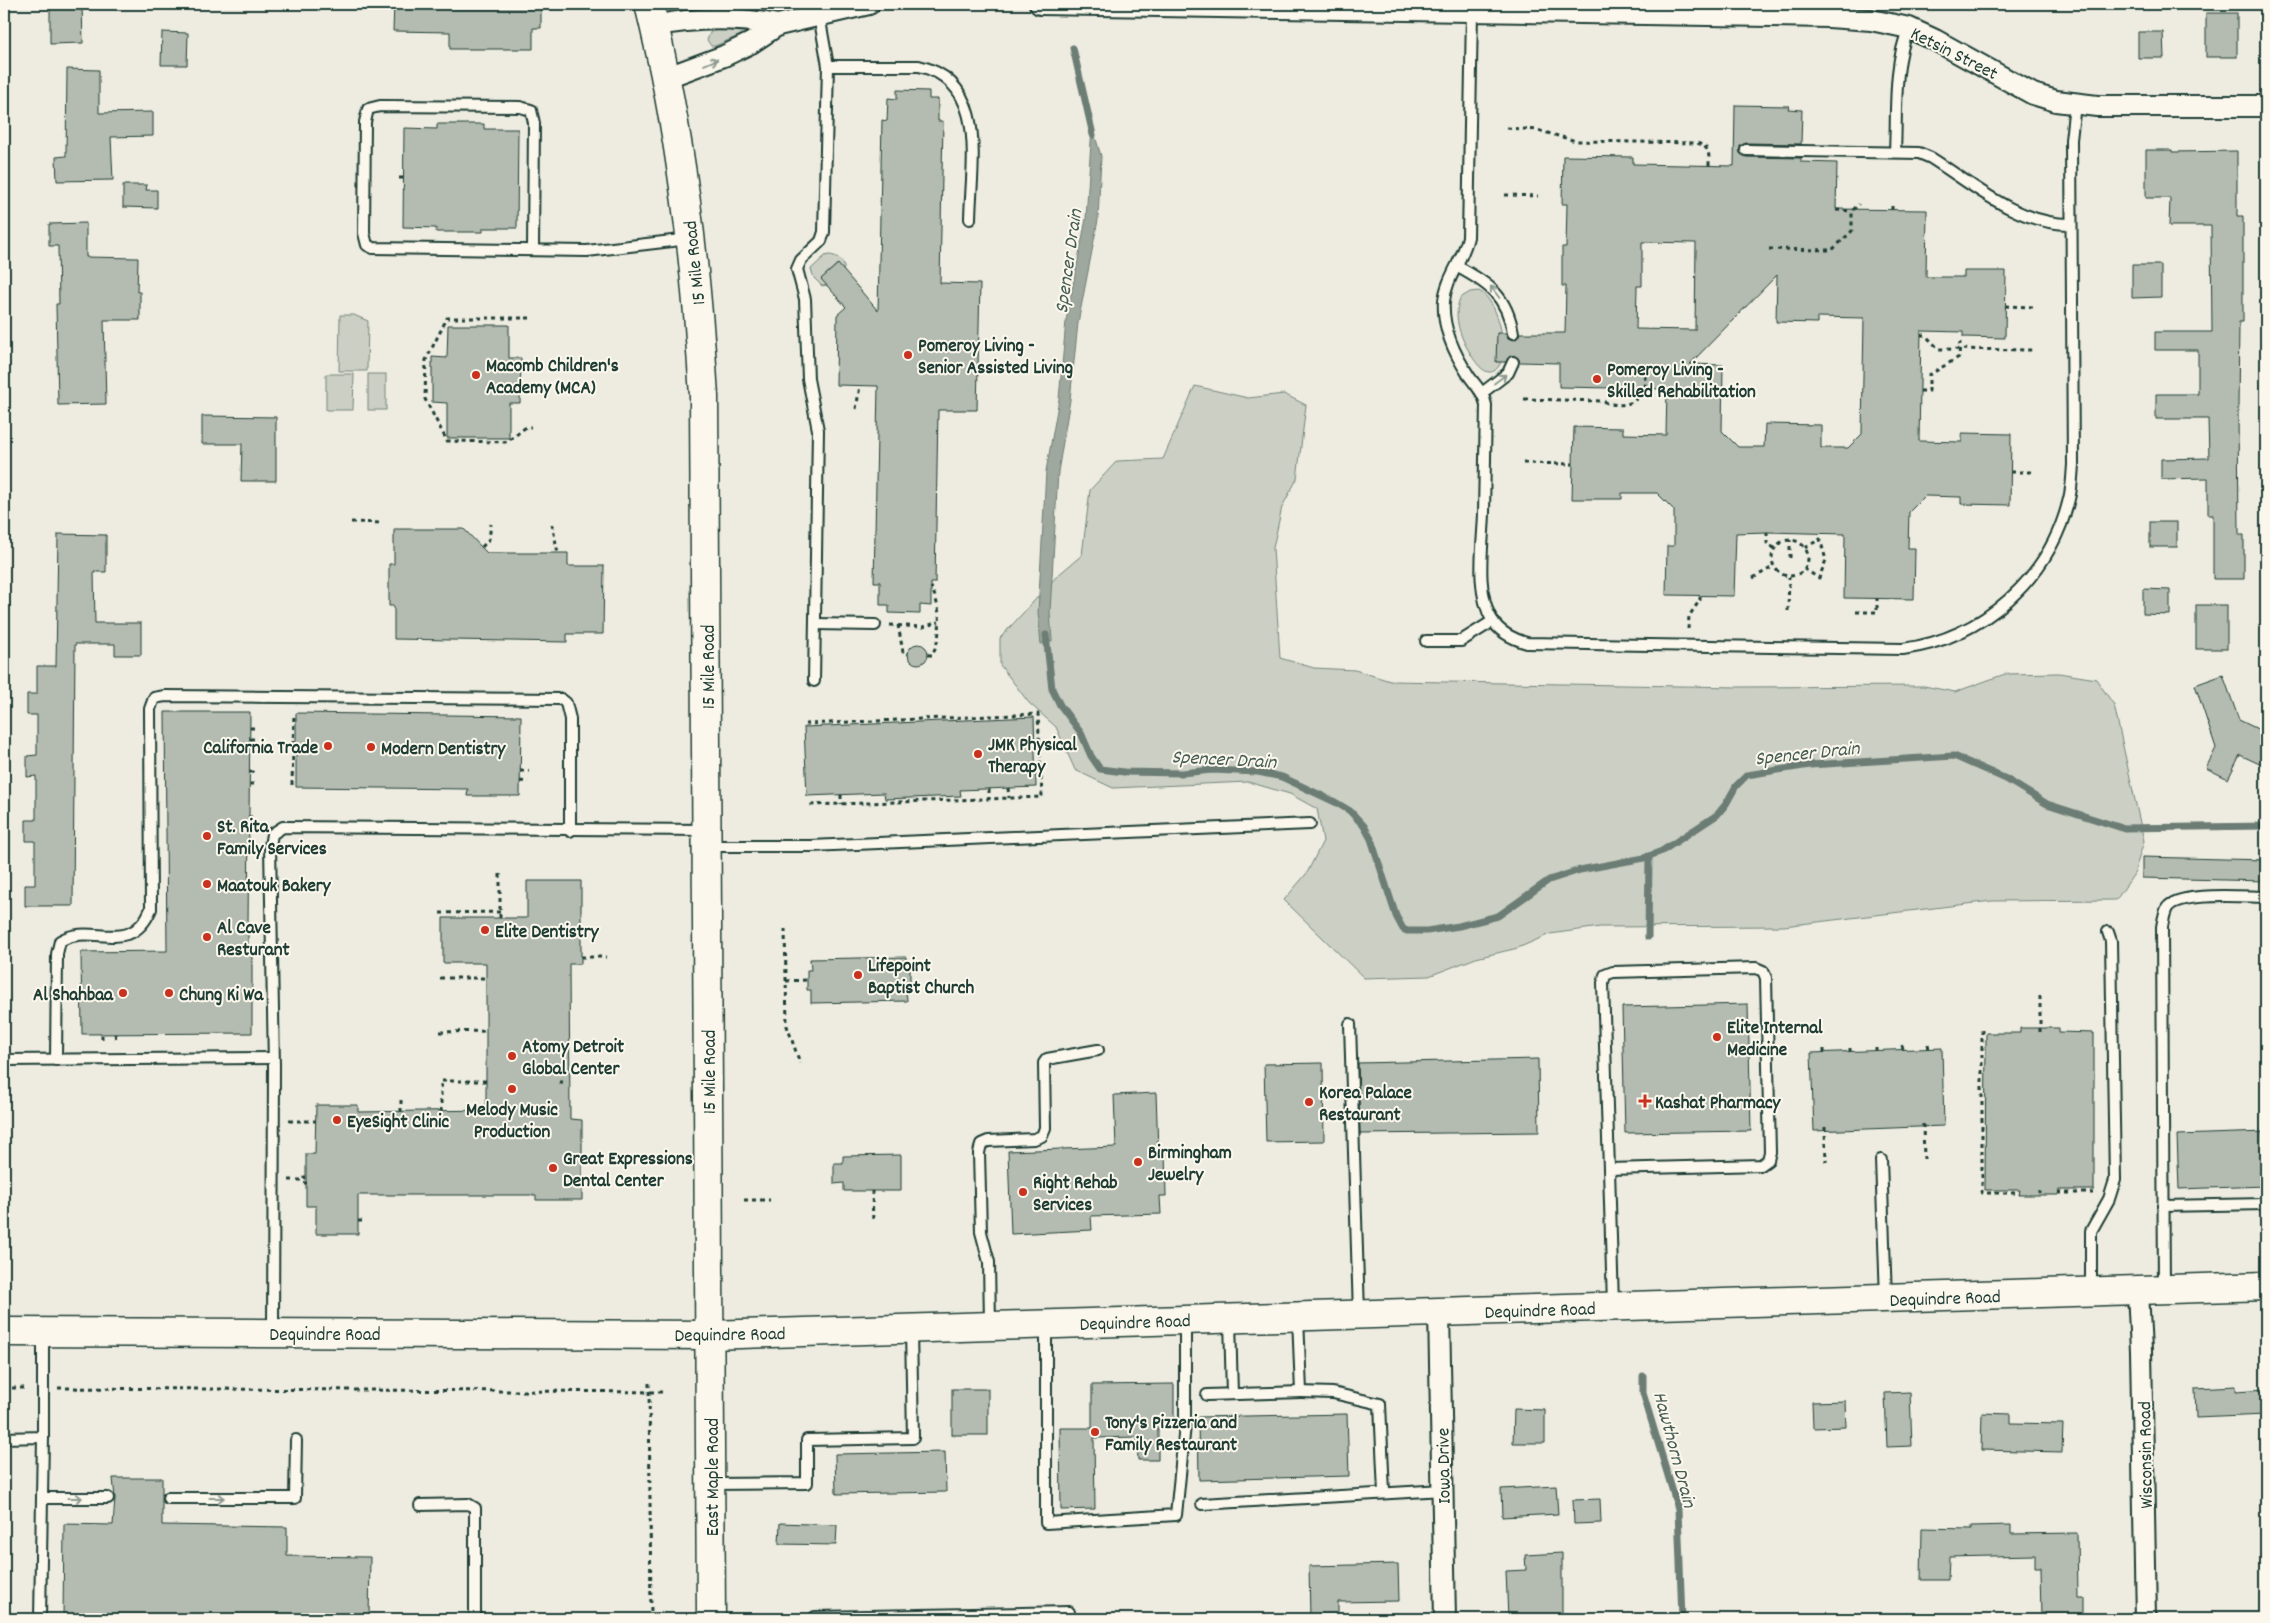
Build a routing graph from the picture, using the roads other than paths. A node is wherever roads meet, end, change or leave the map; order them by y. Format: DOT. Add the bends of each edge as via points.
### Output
graph roads {
  1 [pos="869,4"];
  2 [pos="1040,4"];
  3 [pos="1472,12"];
  4 [pos="652,15"];
  5 [pos="819,15"];
  6 [pos="778,25"];
  7 [pos="1909,28"];
  8 [pos="828,66"];
  9 [pos="665,78"];
  10 [pos="2076,104"];
  11 [pos="2266,106"];
  12 [pos="1746,150"];
  13 [pos="1895,152"];
  14 [pos="970,218"];
  15 [pos="2070,224"];
  16 [pos="691,239"];
  17 [pos="533,250"];
  18 [pos="1458,267"];
  19 [pos="1513,333"];
  20 [pos="1513,362"];
  21 [pos="1482,393"];
  22 [pos="1493,621"];
  23 [pos="815,624"];
  24 [pos="875,625"];
  25 [pos="1426,641"];
  26 [pos="814,681"];
  27 [pos="1310,824"];
  28 [pos="570,831"];
  29 [pos="708,838"];
  30 [pos="2266,897"];
  31 [pos="2108,932"];
  32 [pos="1350,1024"];
  33 [pos="1098,1050"];
  34 [pos="274,1058"];
  35 [pos="4,1060"];
  36 [pos="56,1060"];
  37 [pos="1881,1160"];
  38 [pos="1609,1169"];
  39 [pos="2266,1204"];
  40 [pos="2163,1206"];
  41 [pos="2266,1286"];
  42 [pos="2151,1290"];
  43 [pos="2091,1292"];
  44 [pos="1886,1299"];
  45 [pos="1613,1307"];
  46 [pos="1439,1312"];
  47 [pos="1360,1315"];
  48 [pos="1298,1316"];
  49 [pos="1230,1318"];
  50 [pos="1185,1320"];
  51 [pos="1046,1324"];
  52 [pos="990,1325"];
  53 [pos="911,1329"];
  54 [pos="4,1332"];
  55 [pos="273,1332"];
  56 [pos="42,1333"];
  57 [pos="710,1335"];
  58 [pos="1302,1392"];
  59 [pos="1232,1394"];
  60 [pos="1207,1395"];
  61 [pos="43,1437"];
  62 [pos="4,1438"];
  63 [pos="296,1440"];
  64 [pos="711,1484"];
  65 [pos="1443,1490"];
  66 [pos="1384,1493"];
  67 [pos="42,1498"];
  68 [pos="108,1498"];
  69 [pos="168,1498"];
  70 [pos="1202,1504"];
  71 [pos="420,1505"];
  72 [pos="40,1619"];
  73 [pos="475,1619"];
  74 [pos="711,1619"];
  75 [pos="815,1619"];
  76 [pos="1069,1619"];
  77 [pos="1444,1619"];
  78 [pos="2146,1619"];
  1 -- 5 [label="street"];
  2 -- 3 [label="street, Ketsin Street"];
  3 -- 7 [label="street, Ketsin Street" via="1829,18 1871,20"];
  3 -- 18 [label="lane" via="1468,237"];
  4 -- 6 [label="street" via="745,18"];
  4 -- 9 [label="main road, 15 Mile Road"];
  5 -- 6 [label="street"];
  5 -- 8 [label="lane"];
  9 -- 6 [label="street, one-way" via="724,56"];
  7 -- 10 [label="street, Ketsin Street" via="2033,94"];
  7 -- 13 [label="lane" via="1901,58"];
  8 -- 14 [label="lane" via="919,66 931,68 953,83 964,100 972,123"];
  8 -- 23 [label="lane" via="824,236 818,246 801,260 798,269 805,299 808,379 818,430"];
  9 -- 16 [label="main road, 15 Mile Road"];
  10 -- 11 [label="street, Ketsin Street"];
  10 -- 15 [label="lane" via="2071,131"];
  12 -- 13 [label="lane"];
  13 -- 15 [label="lane" via="1931,158 2024,216"];
  15 -- 22 [label="lane" via="2073,465 2070,497 2055,540 2035,573 1983,621 1940,641 1903,649 1527,642 1513,639"];
  16 -- 17 [label="lane" via="587,251"];
  16 -- 29 [label="main road, 15 Mile Road" via="704,396"];
  17 -- 17 [label="lane" via="378,249 367,245 364,205 368,109 380,106 531,110 534,123"];
  19 -- 18 [label="lane, one-way" via="1509,317 1489,284"];
  18 -- 21 [label="lane" via="1446,287 1444,317 1449,338"];
  21 -- 20 [label="lane, one-way" via="1508,373"];
  21 -- 22 [label="lane" via="1486,405 1483,589"];
  22 -- 25 [label="lane" via="1461,641"];
  23 -- 24 [label="lane"];
  23 -- 26 [label="lane"];
  27 -- 29 [label="lane" via="811,846"];
  28 -- 29 [label="lane"];
  28 -- 34 [label="lane" via="283,827 277,830 272,834 270,846"];
  28 -- 36 [label="lane" via="570,719 566,703 561,699 154,698 150,709 151,908 141,927 134,932 72,936 60,941 57,954"];
  29 -- 57 [label="main road, 15 Mile Road"];
  30 -- 40 [label="lane" via="2184,897 2168,907 2164,916"];
  31 -- 43 [label="lane" via="2111,941 2115,1180 2092,1231"];
  32 -- 47 [label="lane"];
  33 -- 52 [label="lane" via="1047,1059 1044,1063 1045,1128 1042,1136 981,1144 981,1232 989,1262"];
  34 -- 36 [label="lane"];
  34 -- 55 [label="lane"];
  35 -- 36 [label="lane"];
  37 -- 44 [label="lane"];
  38 -- 38 [label="lane" via="1761,1165 1768,1160 1766,978 1763,971 1756,968 1622,971 1605,975"];
  38 -- 45 [label="lane"];
  39 -- 40 [label="lane"];
  40 -- 42 [label="lane"];
  41 -- 42 [label="main road, Dequindre Road"];
  42 -- 43 [label="main road, Dequindre Road"];
  42 -- 78 [label="street, Wisconsin Road" via="2142,1370"];
  43 -- 44 [label="main road, Dequindre Road"];
  44 -- 45 [label="main road, Dequindre Road"];
  45 -- 46 [label="main road, Dequindre Road"];
  46 -- 47 [label="main road, Dequindre Road"];
  46 -- 65 [label="street, Iowa Drive"];
  47 -- 48 [label="main road, Dequindre Road"];
  48 -- 49 [label="main road, Dequindre Road"];
  48 -- 58 [label="lane"];
  49 -- 50 [label="main road, Dequindre Road"];
  49 -- 59 [label="lane"];
  50 -- 51 [label="main road, Dequindre Road"];
  50 -- 51 [label="lane" via="1185,1425 1176,1515 1046,1523"];
  51 -- 52 [label="main road, Dequindre Road"];
  52 -- 53 [label="main road, Dequindre Road"];
  53 -- 57 [label="main road, Dequindre Road"];
  53 -- 64 [label="lane" via="913,1438 807,1440 807,1483"];
  54 -- 56 [label="main road, Dequindre Road"];
  55 -- 56 [label="main road, Dequindre Road"];
  55 -- 57 [label="main road, Dequindre Road"];
  56 -- 61 [label="lane"];
  57 -- 64 [label="main road, East Maple Road"];
  58 -- 59 [label="lane"];
  58 -- 66 [label="lane" via="1333,1393 1380,1404"];
  59 -- 60 [label="lane"];
  61 -- 62 [label="lane"];
  61 -- 67 [label="lane"];
  69 -- 63 [label="lane, one-way" via="295,1498"];
  64 -- 74 [label="main road, East Maple Road"];
  65 -- 66 [label="lane"];
  65 -- 77 [label="street, Iowa Drive"];
  66 -- 70 [label="lane"];
  67 -- 68 [label="lane, one-way"];
  67 -- 72 [label="lane"];
  71 -- 73 [label="lane" via="468,1504 475,1508"];
  75 -- 76 [label="lane" via="1069,1612"];
}
